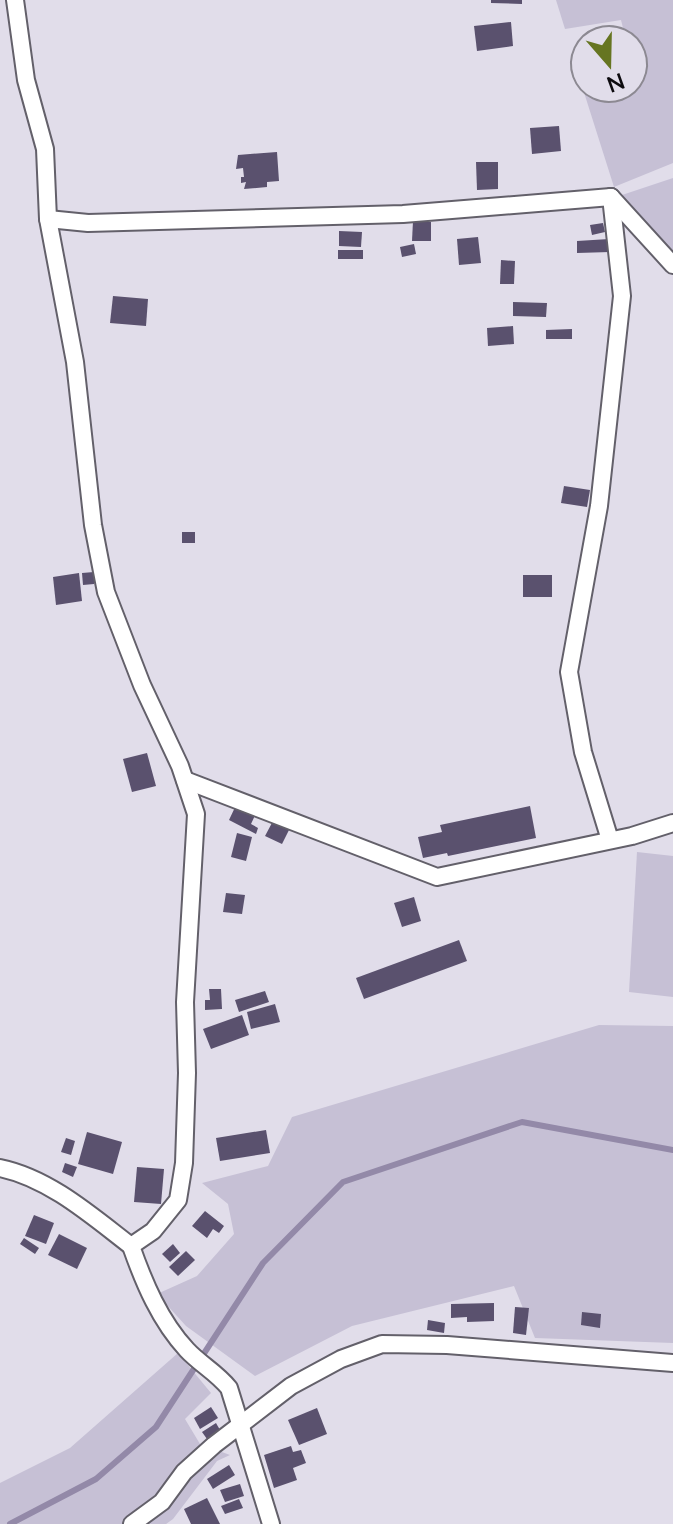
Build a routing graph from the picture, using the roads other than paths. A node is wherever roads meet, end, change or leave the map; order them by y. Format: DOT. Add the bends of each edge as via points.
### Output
graph roads {
  1 [pos="15,0"];
  2 [pos="611,197"];
  3 [pos="48,219"];
  4 [pos="673,265"];
  5 [pos="185,780"];
  6 [pos="673,823"];
  7 [pos="610,840"];
  8 [pos="0,1168"];
  9 [pos="131,1246"];
  10 [pos="673,1363"];
  11 [pos="241,1424"];
  12 [pos="132,1524"];
  13 [pos="271,1524"];
  1 -- 3 [label="street" via="26,80 45,149"];
  2 -- 3 [label="street" via="403,214 88,223"];
  2 -- 4 [label="street"];
  2 -- 7 [label="street" via="622,296 599,506 569,672 583,752"];
  3 -- 5 [label="street" via="75,362 106,592"];
  5 -- 7 [label="street" via="437,877"];
  5 -- 9 [label="street" via="196,814 185,1002 184,1163 178,1200 153,1231"];
  6 -- 7 [label="street"];
  8 -- 9 [label="street" via="72,1201"];
  9 -- 11 [label="street" via="147,1292 188,1350 229,1388"];
  10 -- 11 [label="street" via="382,1344 291,1386"];
  11 -- 12 [label="street" via="184,1472 162,1502"];
  11 -- 13 [label="street"];
}
